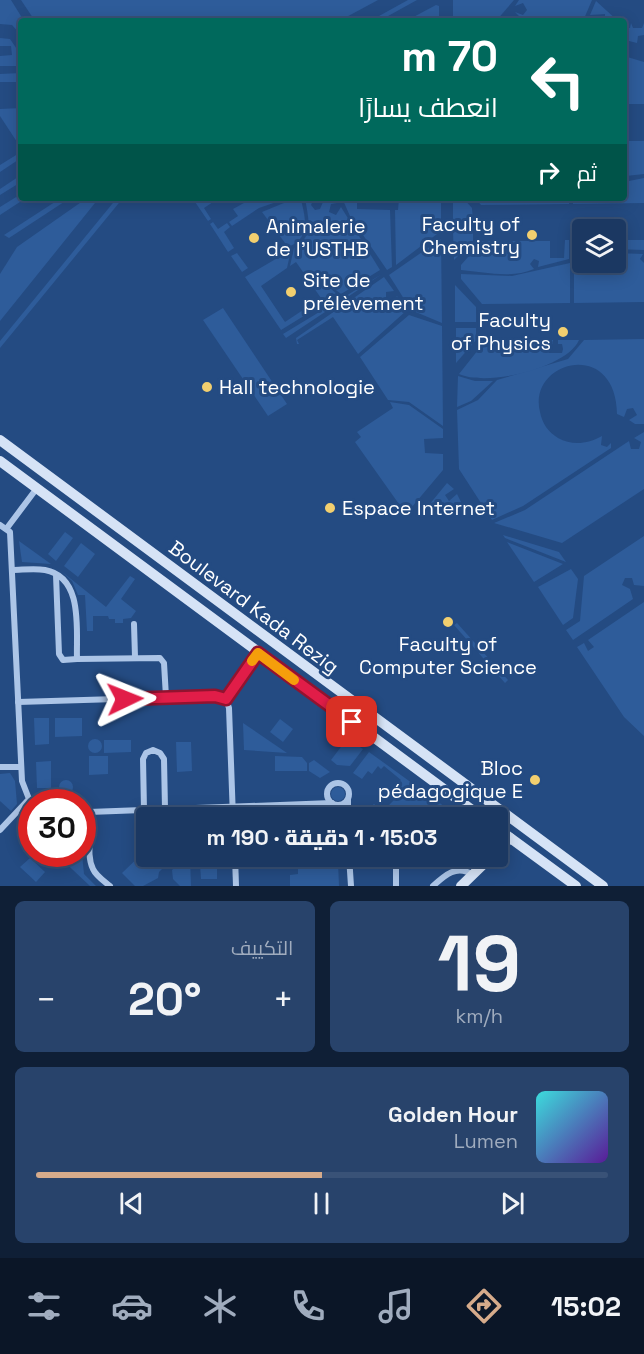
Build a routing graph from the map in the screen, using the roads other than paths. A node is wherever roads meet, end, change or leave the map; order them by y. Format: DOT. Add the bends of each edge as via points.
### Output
graph roads {
  1 [pos="0,440"];
  2 [pos="0,461"];
  3 [pos="37,488"];
  4 [pos="4,527"];
  5 [pos="12,570"];
  6 [pos="56,575"];
  7 [pos="134,624"];
  8 [pos="258,653"];
  9 [pos="135,657"];
  10 [pos="77,659"];
  11 [pos="166,698"];
  12 [pos="226,699"];
  13 [pos="18,702"];
  14 [pos="0,767"];
  15 [pos="21,767"];
  16 [pos="23,789"];
  17 [pos="327,796"];
  18 [pos="348,799"];
  19 [pos="332,803"];
  20 [pos="319,804"];
  21 [pos="282,805"];
  22 [pos="339,805"];
  23 [pos="144,807"];
  24 [pos="165,807"];
  25 [pos="233,807"];
  26 [pos="348,807"];
  27 [pos="468,807"];
  28 [pos="136,810"];
  29 [pos="18,811"];
  30 [pos="96,812"];
  31 [pos="0,830"];
  32 [pos="510,838"];
  33 [pos="93,867"];
  34 [pos="235,867"];
  35 [pos="350,867"];
  36 [pos="396,867"];
  37 [pos="481,867"];
  38 [pos="473,875"];
  39 [pos="110,886"];
  40 [pos="236,886"];
  41 [pos="351,886"];
  42 [pos="396,886"];
  43 [pos="433,886"];
  44 [pos="462,886"];
  45 [pos="576,886"];
  46 [pos="603,886"];
  1 -- 46 [label="main road, Boulevard Kada Rezig"];
  2 -- 3 [label="main road, Boulevard Kada Rezig"];
  3 -- 4 [label="street"];
  3 -- 8 [label="main road, Boulevard Kada Rezig"];
  4 -- 5 [label="street" via="10,532"];
  5 -- 6 [label="street" via="43,569"];
  5 -- 13 [label="street"];
  6 -- 10 [label="street" via="74,597"];
  6 -- 10 [label="street" via="59,654 63,660"];
  7 -- 9 [label="street"];
  8 -- 12 [label="street"];
  8 -- 27 [label="main road, Boulevard Kada Rezig"];
  9 -- 10 [label="street"];
  9 -- 11 [label="street" via="163,660"];
  11 -- 12 [label="street"];
  11 -- 13 [label="street"];
  12 -- 25 [label="street"];
  13 -- 15 [label="street"];
  14 -- 15 [label="street"];
  15 -- 16 [label="street"];
  17 -- 18 [label="street" via="330,786 339,783 348,788"];
  17 -- 19 [label="street"];
  17 -- 20 [label="street"];
  18 -- 22 [label="street"];
  18 -- 26 [label="street"];
  19 -- 20 [label="street"];
  19 -- 22 [label="street"];
  20 -- 21 [label="street"];
  21 -- 25 [label="street"];
  23 -- 24 [label="street" via="143,759 153,750 164,759"];
  28 -- 30 [label="street"];
  29 -- 31 [label="street"];
  32 -- 45 [label="main road"];
  33 -- 39 [label="street"];
  34 -- 40 [label="street"];
  35 -- 41 [label="street"];
  36 -- 42 [label="street"];
  37 -- 38 [label="main road"];
  38 -- 43 [label="street" via="452,871"];
  38 -- 44 [label="main road"];
}
